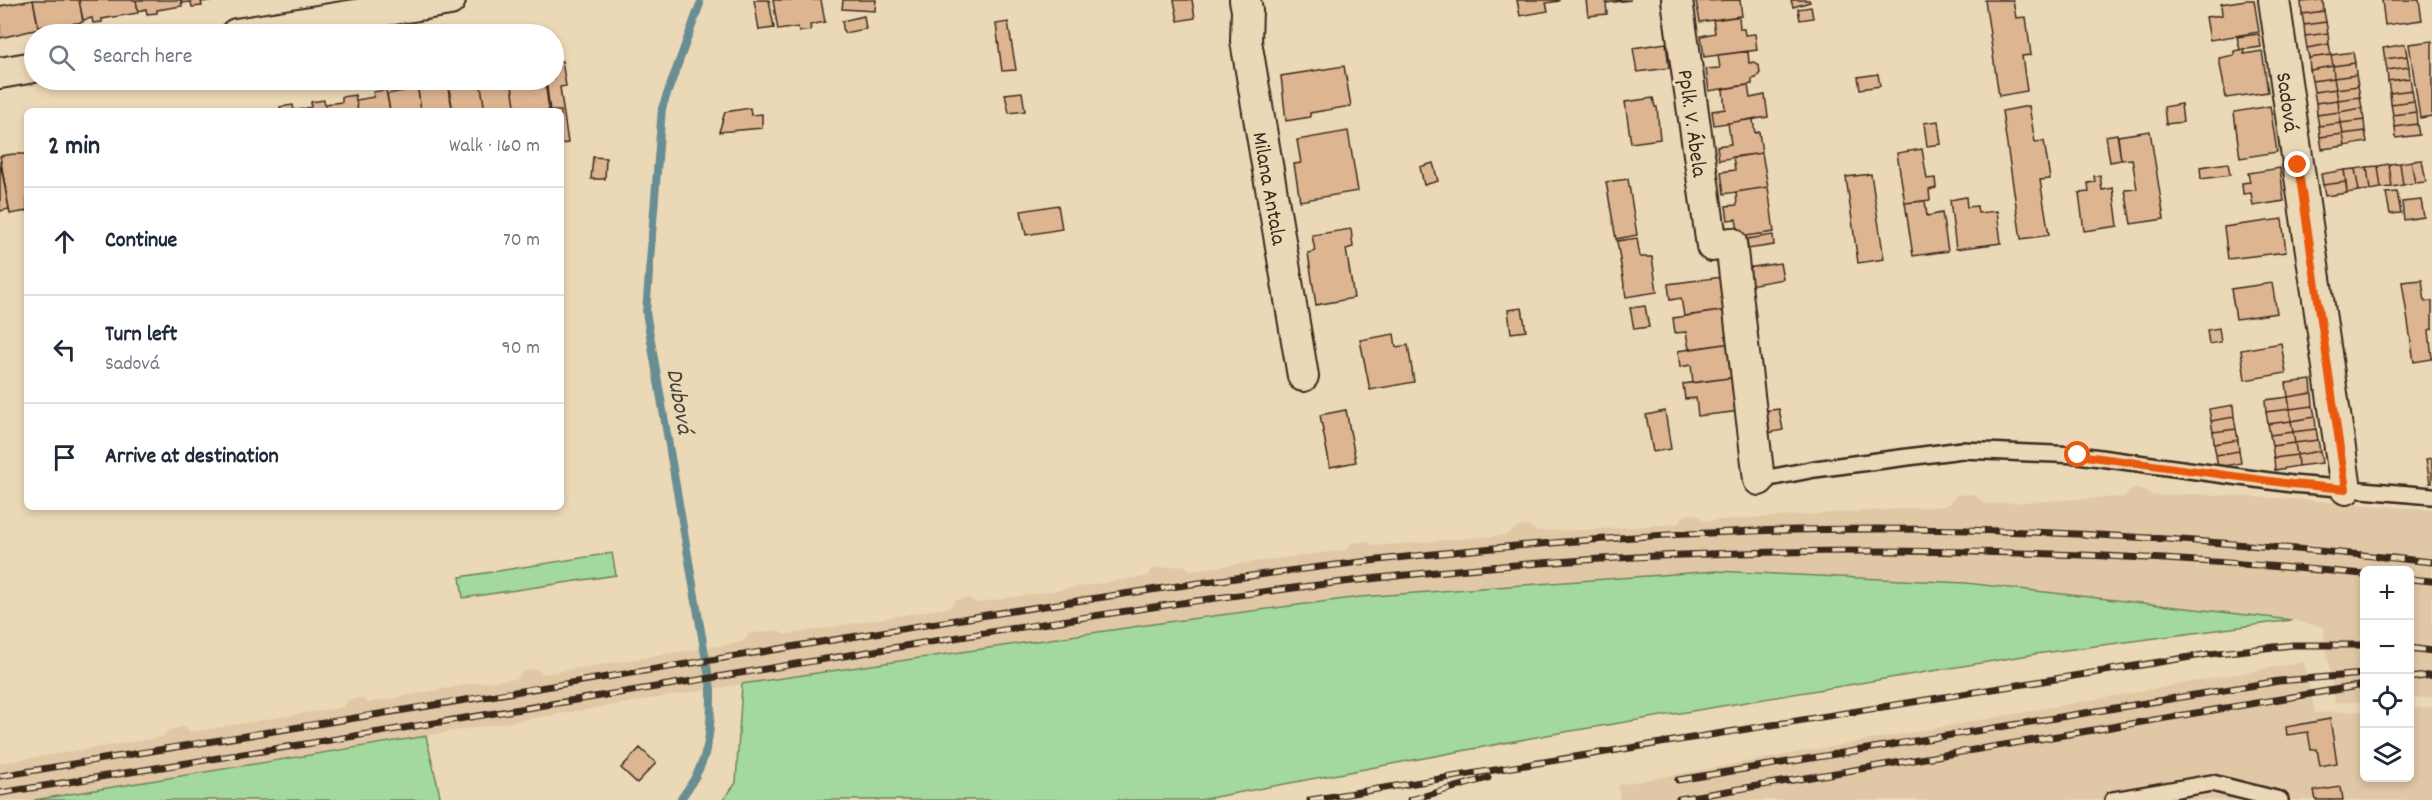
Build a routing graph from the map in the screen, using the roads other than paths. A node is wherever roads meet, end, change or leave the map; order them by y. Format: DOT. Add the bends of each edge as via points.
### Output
graph roads {
  1 [pos="450,0"];
  2 [pos="1245,0"];
  3 [pos="1677,0"];
  4 [pos="2274,0"];
  5 [pos="299,24"];
  6 [pos="24,69"];
  7 [pos="0,73"];
  8 [pos="1303,376"];
  9 [pos="1759,480"];
  10 [pos="2346,489"];
  11 [pos="2432,496"];
  12 [pos="2154,796"];
  13 [pos="2112,800"];
  14 [pos="2280,800"];
  1 -- 5 [label="street"];
  2 -- 8 [label="street, Milana Antala" via="1245,41"];
  3 -- 9 [label="street, Pplk. V. Ábela" via="1712,246 1731,243"];
  4 -- 10 [label="street, Sadová"];
  6 -- 7 [label="street"];
  9 -- 10 [label="lane" via="1962,450 2078,455"];
  10 -- 11 [label="lane"];
  12 -- 13 [label="lane"];
  12 -- 14 [label="lane" via="2212,783"];
}
